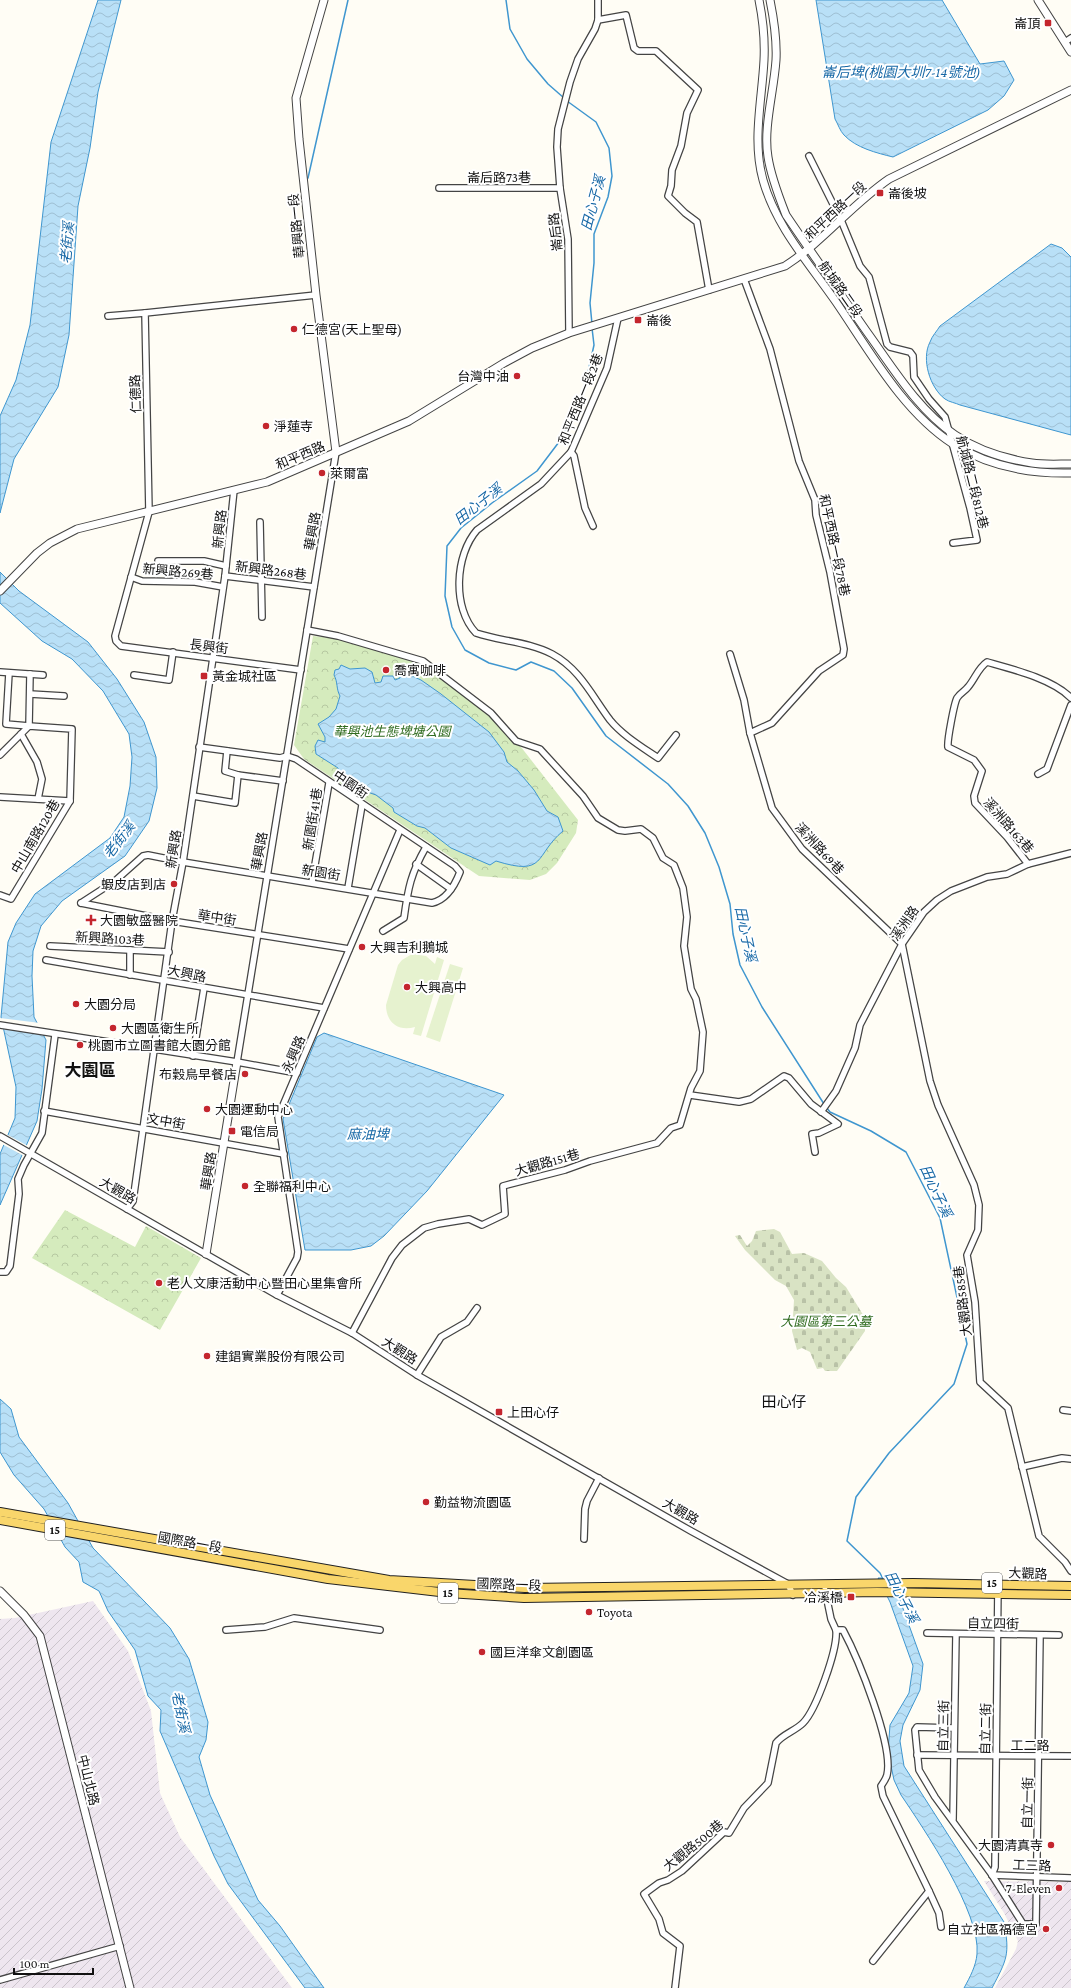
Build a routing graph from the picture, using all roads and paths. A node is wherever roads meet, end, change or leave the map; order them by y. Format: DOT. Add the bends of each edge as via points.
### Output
graph roads {
  1 [pos="324,0"];
  2 [pos="598,0"];
  3 [pos="759,0"];
  4 [pos="770,0"];
  5 [pos="1038,0"];
  6 [pos="598,20"];
  7 [pos="1068,40"];
  8 [pos="1071,52"];
  9 [pos="1071,90"];
  10 [pos="809,156"];
  11 [pos="439,188"];
  12 [pos="560,188"];
  13 [pos="841,220"];
  14 [pos="809,250"];
  15 [pos="802,255"];
  16 [pos="744,280"];
  17 [pos="709,290"];
  18 [pos="316,295"];
  19 [pos="145,313"];
  20 [pos="108,316"];
  21 [pos="618,318"];
  22 [pos="580,330"];
  23 [pos="569,334"];
  24 [pos="948,429"];
  25 [pos="953,444"];
  26 [pos="336,452"];
  27 [pos="571,452"];
  28 [pos="1071,464"];
  29 [pos="1071,473"];
  30 [pos="234,490"];
  31 [pos="150,512"];
  32 [pos="260,522"];
  33 [pos="593,526"];
  34 [pos="953,542"];
  35 [pos="158,561"];
  36 [pos="226,566"];
  37 [pos="225,576"];
  38 [pos="131,577"];
  39 [pos="262,581"];
  40 [pos="223,586"];
  41 [pos="314,587"];
  42 [pos="0,591"];
  43 [pos="262,617"];
  44 [pos="307,630"];
  45 [pos="116,641"];
  46 [pos="173,652"];
  47 [pos="730,654"];
  48 [pos="212,657"];
  49 [pos="301,670"];
  50 [pos="0,672"];
  51 [pos="9,673"];
  52 [pos="30,674"];
  53 [pos="43,675"];
  54 [pos="134,675"];
  55 [pos="30,694"];
  56 [pos="64,696"];
  57 [pos="1071,698"];
  58 [pos="1071,705"];
  59 [pos="29,726"];
  60 [pos="750,733"];
  61 [pos="21,734"];
  62 [pos="676,735"];
  63 [pos="199,747"];
  64 [pos="227,751"];
  65 [pos="0,755"];
  66 [pos="287,756"];
  67 [pos="1038,774"];
  68 [pos="238,775"];
  69 [pos="283,781"];
  70 [pos="329,783"];
  71 [pos="193,796"];
  72 [pos="0,797"];
  73 [pos="38,799"];
  74 [pos="70,801"];
  75 [pos="362,805"];
  76 [pos="400,830"];
  77 [pos="426,847"];
  78 [pos="1071,853"];
  79 [pos="183,862"];
  80 [pos="416,864"];
  81 [pos="1028,864"];
  82 [pos="267,875"];
  83 [pos="312,882"];
  84 [pos="348,888"];
  85 [pos="451,889"];
  86 [pos="374,892"];
  87 [pos="0,895"];
  88 [pos="407,897"];
  89 [pos="81,903"];
  90 [pos="172,921"];
  91 [pos="383,931"];
  92 [pos="257,935"];
  93 [pos="902,944"];
  94 [pos="50,946"];
  95 [pos="349,949"];
  96 [pos="130,950"];
  97 [pos="168,952"];
  98 [pos="46,960"];
  99 [pos="130,975"];
  100 [pos="164,980"];
  101 [pos="204,988"];
  102 [pos="248,996"];
  103 [pos="324,1008"];
  104 [pos="0,1026"];
  105 [pos="54,1035"];
  106 [pos="154,1050"];
  107 [pos="193,1056"];
  108 [pos="237,1062"];
  109 [pos="297,1073"];
  110 [pos="690,1095"];
  111 [pos="44,1111"];
  112 [pos="822,1112"];
  113 [pos="143,1128"];
  114 [pos="1,1137"];
  115 [pos="224,1142"];
  116 [pos="815,1152"];
  117 [pos="29,1153"];
  118 [pos="284,1154"];
  119 [pos="127,1209"];
  120 [pos="206,1254"];
  121 [pos="0,1272"];
  122 [pos="277,1294"];
  123 [pos="477,1308"];
  124 [pos="352,1333"];
  125 [pos="417,1374"];
  126 [pos="1063,1410"];
  127 [pos="1071,1411"];
  128 [pos="1071,1459"];
  129 [pos="1022,1467"];
  130 [pos="599,1478"];
  131 [pos="2,1516"];
  132 [pos="109,1535"];
  133 [pos="584,1539"];
  134 [pos="1071,1571"];
  135 [pos="788,1584"];
  136 [pos="825,1584"];
  137 [pos="998,1584"];
  138 [pos="1071,1586"];
  139 [pos="594,1588"];
  140 [pos="0,1591"];
  141 [pos="998,1593"];
  142 [pos="825,1594"];
  143 [pos="792,1595"];
  144 [pos="1071,1595"];
  145 [pos="594,1597"];
  146 [pos="226,1630"];
  147 [pos="380,1630"];
  148 [pos="836,1630"];
  149 [pos="927,1633"];
  150 [pos="956,1634"];
  151 [pos="997,1634"];
  152 [pos="1040,1635"];
  153 [pos="1058,1635"];
  154 [pos="954,1728"];
  155 [pos="917,1755"];
  156 [pos="954,1756"];
  157 [pos="996,1756"];
  158 [pos="1038,1756"];
  159 [pos="1071,1756"];
  160 [pos="953,1819"];
  161 [pos="992,1875"];
  162 [pos="1037,1877"];
  163 [pos="1071,1878"];
  164 [pos="929,1891"];
  165 [pos="941,1927"];
  166 [pos="120,1946"];
  167 [pos="873,1961"];
  168 [pos="0,1980"];
  169 [pos="130,1988"];
  170 [pos="675,1988"];
  1 -- 18 [label="street, 華興路一段" via="296,98"];
  2 -- 6 [label="street"];
  3 -- 15 [label="street, 航城路二段" via="764,40 758,135 759,159 763,180 780,223"];
  4 -- 14 [label="street, 航城路二段" via="776,59 768,129 768,156 776,190 786,215"];
  5 -- 7 [label="street"];
  6 -- 12 [label="street, 崙后路" via="578,60 558,129"];
  6 -- 17 [label="street" via="626,14 634,48 638,51 656,51 698,90 687,114 668,196 697,222"];
  7 -- 8 [label="street"];
  9 -- 13 [label="street, 和平西路一段" via="889,179"];
  10 -- 13 [label="street"];
  11 -- 12 [label="street, 崙后路73巷"];
  12 -- 23 [label="street, 崙后路" via="568,239"];
  13 -- 14 [label="street, 和平西路一段"];
  13 -- 24 [label="street, 航城路二段812巷" via="860,266 869,277 887,344 910,352 913,356 914,377 945,417"];
  14 -- 15 [label="street, 和平西路一段"];
  14 -- 24 [label="street, 航城路二段" via="898,376 919,402"];
  15 -- 16 [label="street, 和平西路一段" via="785,266"];
  15 -- 25 [label="street, 航城路二段" via="913,409"];
  16 -- 17 [label="street, 和平西路一段"];
  16 -- 60 [label="street, 和平西路一段78巷" via="770,350 799,461 816,500 816,514 844,649 843,656 818,671 772,723"];
  17 -- 21 [label="street, 和平西路一段"];
  18 -- 19 [label="street"];
  18 -- 26 [label="street, 華興路一段"];
  19 -- 20 [label="street"];
  19 -- 31 [label="street, 仁德路"];
  21 -- 22 [label="street, 和平西路一段"];
  21 -- 27 [label="street, 和平西路一段2巷" via="607,368"];
  22 -- 23 [label="street, 和平西路"];
  23 -- 26 [label="street, 和平西路" via="532,348 504,363 409,421"];
  24 -- 25 [label="street, 航城路二段812巷"];
  24 -- 28 [label="street, 航城路二段" via="982,449 1007,458 1032,463"];
  25 -- 29 [label="street, 航城路二段" via="1002,466 1023,471"];
  25 -- 34 [label="street, 航城路二段812巷" via="976,540"];
  26 -- 30 [label="street, 和平西路" via="267,482"];
  26 -- 41 [label="street, 華興路"];
  27 -- 33 [label="street" via="585,508"];
  27 -- 62 [label="street, 和平西路一段2巷" via="541,484 471,537 460,568 464,615 476,633 552,654 582,679 610,720 658,758"];
  30 -- 31 [label="street, 和平西路"];
  30 -- 36 [label="street, 新興路"];
  31 -- 38 [label="street, 仁德路"];
  31 -- 42 [label="street, 和平西路" via="77,529 50,543"];
  32 -- 39 [label="street"];
  35 -- 36 [label="street" via="204,561"];
  36 -- 37 [label="street, 新興路"];
  37 -- 39 [label="street, 新興路268巷"];
  37 -- 40 [label="street, 新興路"];
  38 -- 40 [label="street, 新興路269巷" via="142,581 195,582"];
  38 -- 45 [label="street, 仁德路" via="114,636"];
  39 -- 41 [label="street, 新興路268巷"];
  39 -- 43 [label="street"];
  40 -- 48 [label="street, 新興路"];
  41 -- 44 [label="street, 華興路"];
  44 -- 49 [label="street, 華興路"];
  44 -- 110 [label="street" via="338,636 423,661 491,713 516,741 540,749 583,796 598,818 618,830 641,829 653,838 663,858 674,865 683,888 687,917 684,946 691,989 696,999 703,1032 700,1071"];
  45 -- 46 [label="street, 長興街" via="121,646"];
  46 -- 48 [label="street, 長興街"];
  46 -- 54 [label="street" via="169,680"];
  47 -- 60 [label="street, 溪洲路69巷" via="744,700"];
  48 -- 49 [label="street, 長興街"];
  48 -- 63 [label="street, 新興路"];
  49 -- 66 [label="street, 華興路"];
  50 -- 51 [label="street"];
  51 -- 52 [label="street"];
  51 -- 59 [label="street" via="6,724"];
  52 -- 53 [label="street"];
  52 -- 55 [label="street"];
  55 -- 56 [label="street"];
  55 -- 59 [label="street"];
  57 -- 81 [label="street, 溪洲路163巷" via="1061,690 1028,674 987,662 956,700 948,747 978,762 982,771 974,796 975,803"];
  58 -- 67 [label="street" via="1048,769"];
  59 -- 61 [label="street"];
  59 -- 74 [label="street" via="72,729"];
  60 -- 93 [label="street, 溪洲路69巷" via="772,808 777,816 802,849"];
  61 -- 65 [label="street"];
  61 -- 73 [label="street" via="37,762 42,779"];
  63 -- 64 [label="street, 中園街"];
  63 -- 71 [label="street, 新興路"];
  64 -- 66 [label="street, 中園街" via="280,758"];
  64 -- 68 [label="street" via="225,771"];
  66 -- 69 [label="street, 華興路"];
  66 -- 70 [label="street, 中園街" via="296,759"];
  68 -- 69 [label="street"];
  68 -- 71 [label="street" via="235,803"];
  69 -- 82 [label="street, 華興路"];
  70 -- 75 [label="street, 中園街"];
  70 -- 83 [label="street, 新園街41巷"];
  71 -- 79 [label="street, 新興路"];
  72 -- 73 [label="street, 中山南路120巷"];
  73 -- 74 [label="street, 中山南路120巷"];
  74 -- 87 [label="street, 中山南路120巷" via="11,899"];
  75 -- 76 [label="street, 中園街"];
  75 -- 84 [label="street"];
  76 -- 77 [label="street, 中園街"];
  76 -- 86 [label="street, 永興路"];
  77 -- 80 [label="street"];
  77 -- 85 [label="street, 中園街" via="460,872"];
  78 -- 81 [label="street, 溪洲路"];
  79 -- 82 [label="street, 新園街"];
  79 -- 89 [label="street, 新園街" via="144,856 115,881"];
  79 -- 90 [label="street, 新興路"];
  80 -- 85 [label="street"];
  80 -- 88 [label="street" via="409,882"];
  81 -- 93 [label="street, 溪洲路" via="1007,874 987,877 951,891 924,912"];
  82 -- 83 [label="street, 新園街"];
  82 -- 92 [label="street, 華興路"];
  83 -- 84 [label="street, 新園街"];
  84 -- 86 [label="street, 新園街"];
  85 -- 88 [label="street, 新園街" via="440,901 432,903"];
  86 -- 88 [label="street, 新園街"];
  86 -- 95 [label="street, 永興路"];
  88 -- 91 [label="street" via="404,918"];
  89 -- 90 [label="street, 華中街"];
  90 -- 92 [label="street, 華中街"];
  90 -- 97 [label="street, 新興路"];
  92 -- 95 [label="street, 華中街"];
  92 -- 102 [label="street, 華興路"];
  93 -- 112 [label="street, 溪洲路" via="860,1025 855,1048 836,1091"];
  93 -- 129 [label="street, 大觀路585巷" via="930,1081 974,1185 979,1205 978,1230 967,1255 975,1302 980,1382 1008,1408"];
  94 -- 96 [label="street, 新興路103巷"];
  95 -- 103 [label="street, 永興路"];
  96 -- 97 [label="street, 新興路103巷"];
  96 -- 99 [label="street"];
  97 -- 100 [label="street, 新興路"];
  98 -- 99 [label="street, 大興路"];
  99 -- 100 [label="street, 大興路"];
  100 -- 101 [label="street, 大興路"];
  100 -- 106 [label="street, 新興路"];
  101 -- 102 [label="street, 大興路"];
  101 -- 107 [label="street"];
  102 -- 103 [label="street, 大興路"];
  102 -- 108 [label="street, 華興路"];
  103 -- 109 [label="street, 永興路"];
  104 -- 105 [label="street"];
  105 -- 106 [label="street"];
  105 -- 111 [label="street"];
  106 -- 107 [label="street"];
  106 -- 113 [label="street, 新興路"];
  107 -- 108 [label="street"];
  108 -- 109 [label="street"];
  108 -- 115 [label="street, 華興路"];
  109 -- 118 [label="street, 永興路" via="278,1117"];
  110 -- 112 [label="street" via="740,1102 751,1099 784,1076 789,1078 810,1104"];
  110 -- 124 [label="street, 大觀路151巷" via="680,1125 671,1128 657,1143 502,1186 505,1214 482,1225 469,1219 424,1228 402,1245 392,1258"];
  111 -- 113 [label="street, 文中街"];
  111 -- 117 [label="street" via="42,1133"];
  112 -- 116 [label="street" via="838,1124 812,1134"];
  113 -- 115 [label="street, 文中街"];
  113 -- 119 [label="street, 新興路" via="132,1201"];
  114 -- 117 [label="street, 大觀路"];
  115 -- 118 [label="street, 文中街"];
  115 -- 120 [label="street, 華興路"];
  117 -- 119 [label="street, 大觀路"];
  117 -- 121 [label="street" via="18,1179 19,1194 10,1266 6,1272"];
  118 -- 122 [label="street, 永興路" via="298,1252"];
  119 -- 120 [label="street, 大觀路"];
  120 -- 122 [label="street, 大觀路"];
  122 -- 124 [label="street, 大觀路"];
  123 -- 125 [label="street" via="467,1322 441,1337"];
  124 -- 125 [label="street, 大觀路"];
  125 -- 130 [label="street, 大觀路"];
  126 -- 127 [label="street"];
  128 -- 129 [label="street" via="1062,1458"];
  129 -- 134 [label="street, 大觀路585巷" via="1039,1536"];
  130 -- 133 [label="street" via="584,1509"];
  130 -- 135 [label="street, 大觀路"];
  131 -- 132 [label="main road, 15"];
  132 -- 139 [label="main road, 國際路一段 / 15" via="389,1580 498,1588"];
  132 -- 145 [label="main road, 國際路一段 / 15" via="328,1579 419,1590 524,1598"];
  135 -- 136 [label="main road, 大觀路 / 15"];
  135 -- 139 [label="main road, 國際路一段 / 15"];
  135 -- 143 [label="street"];
  136 -- 137 [label="main road, 大觀路 / 15"];
  136 -- 142 [label="street, 大觀路500巷"];
  137 -- 138 [label="main road, 大觀路 / 15"];
  137 -- 141 [label="street, 自立二街"];
  139 -- 145 [label="main road"];
  140 -- 166 [label="street, 中山北路" via="40,1636"];
  141 -- 142 [label="main road, 大觀路 / 15"];
  141 -- 144 [label="main road, 大觀路 / 15"];
  141 -- 151 [label="street, 自立二街"];
  142 -- 143 [label="main road, 15"];
  142 -- 148 [label="street, 大觀路500巷"];
  143 -- 145 [label="main road, 國際路一段 / 15"];
  146 -- 147 [label="street" via="265,1627 294,1618"];
  148 -- 164 [label="street" via="843,1630 853,1650 883,1734 887,1765 887,1776 881,1786 883,1796"];
  148 -- 170 [label="street, 大觀路500巷" via="835,1646 818,1696 803,1723 776,1743 768,1783 744,1808 729,1833 724,1832 682,1871 644,1894 659,1919 663,1934 680,1946"];
  149 -- 150 [label="street, 自立四街"];
  150 -- 151 [label="street, 自立四街"];
  150 -- 154 [label="street, 自立三街"];
  151 -- 152 [label="street, 自立四街"];
  151 -- 157 [label="street, 自立二街"];
  152 -- 153 [label="street, 自立四街"];
  152 -- 158 [label="street, 自立一街"];
  154 -- 155 [label="street" via="917,1727"];
  154 -- 156 [label="street, 自立三街"];
  155 -- 156 [label="street, 工二路"];
  155 -- 160 [label="street" via="919,1770 935,1797"];
  156 -- 157 [label="street, 工二路"];
  156 -- 160 [label="street, 自立三街"];
  157 -- 158 [label="street, 工二路"];
  157 -- 161 [label="street, 自立二街" via="995,1867"];
  158 -- 159 [label="street, 工二路"];
  158 -- 162 [label="street, 自立一街"];
  160 -- 161 [label="street"];
  161 -- 162 [label="street, 工三路"];
  161 -- 162 [label="street, 自立一街" via="1023,1924 1036,1924"];
  162 -- 163 [label="street, 工三路"];
  164 -- 165 [label="street" via="939,1913"];
  164 -- 167 [label="street"];
  166 -- 168 [label="street"];
  166 -- 169 [label="street, 中山北路"];
}
